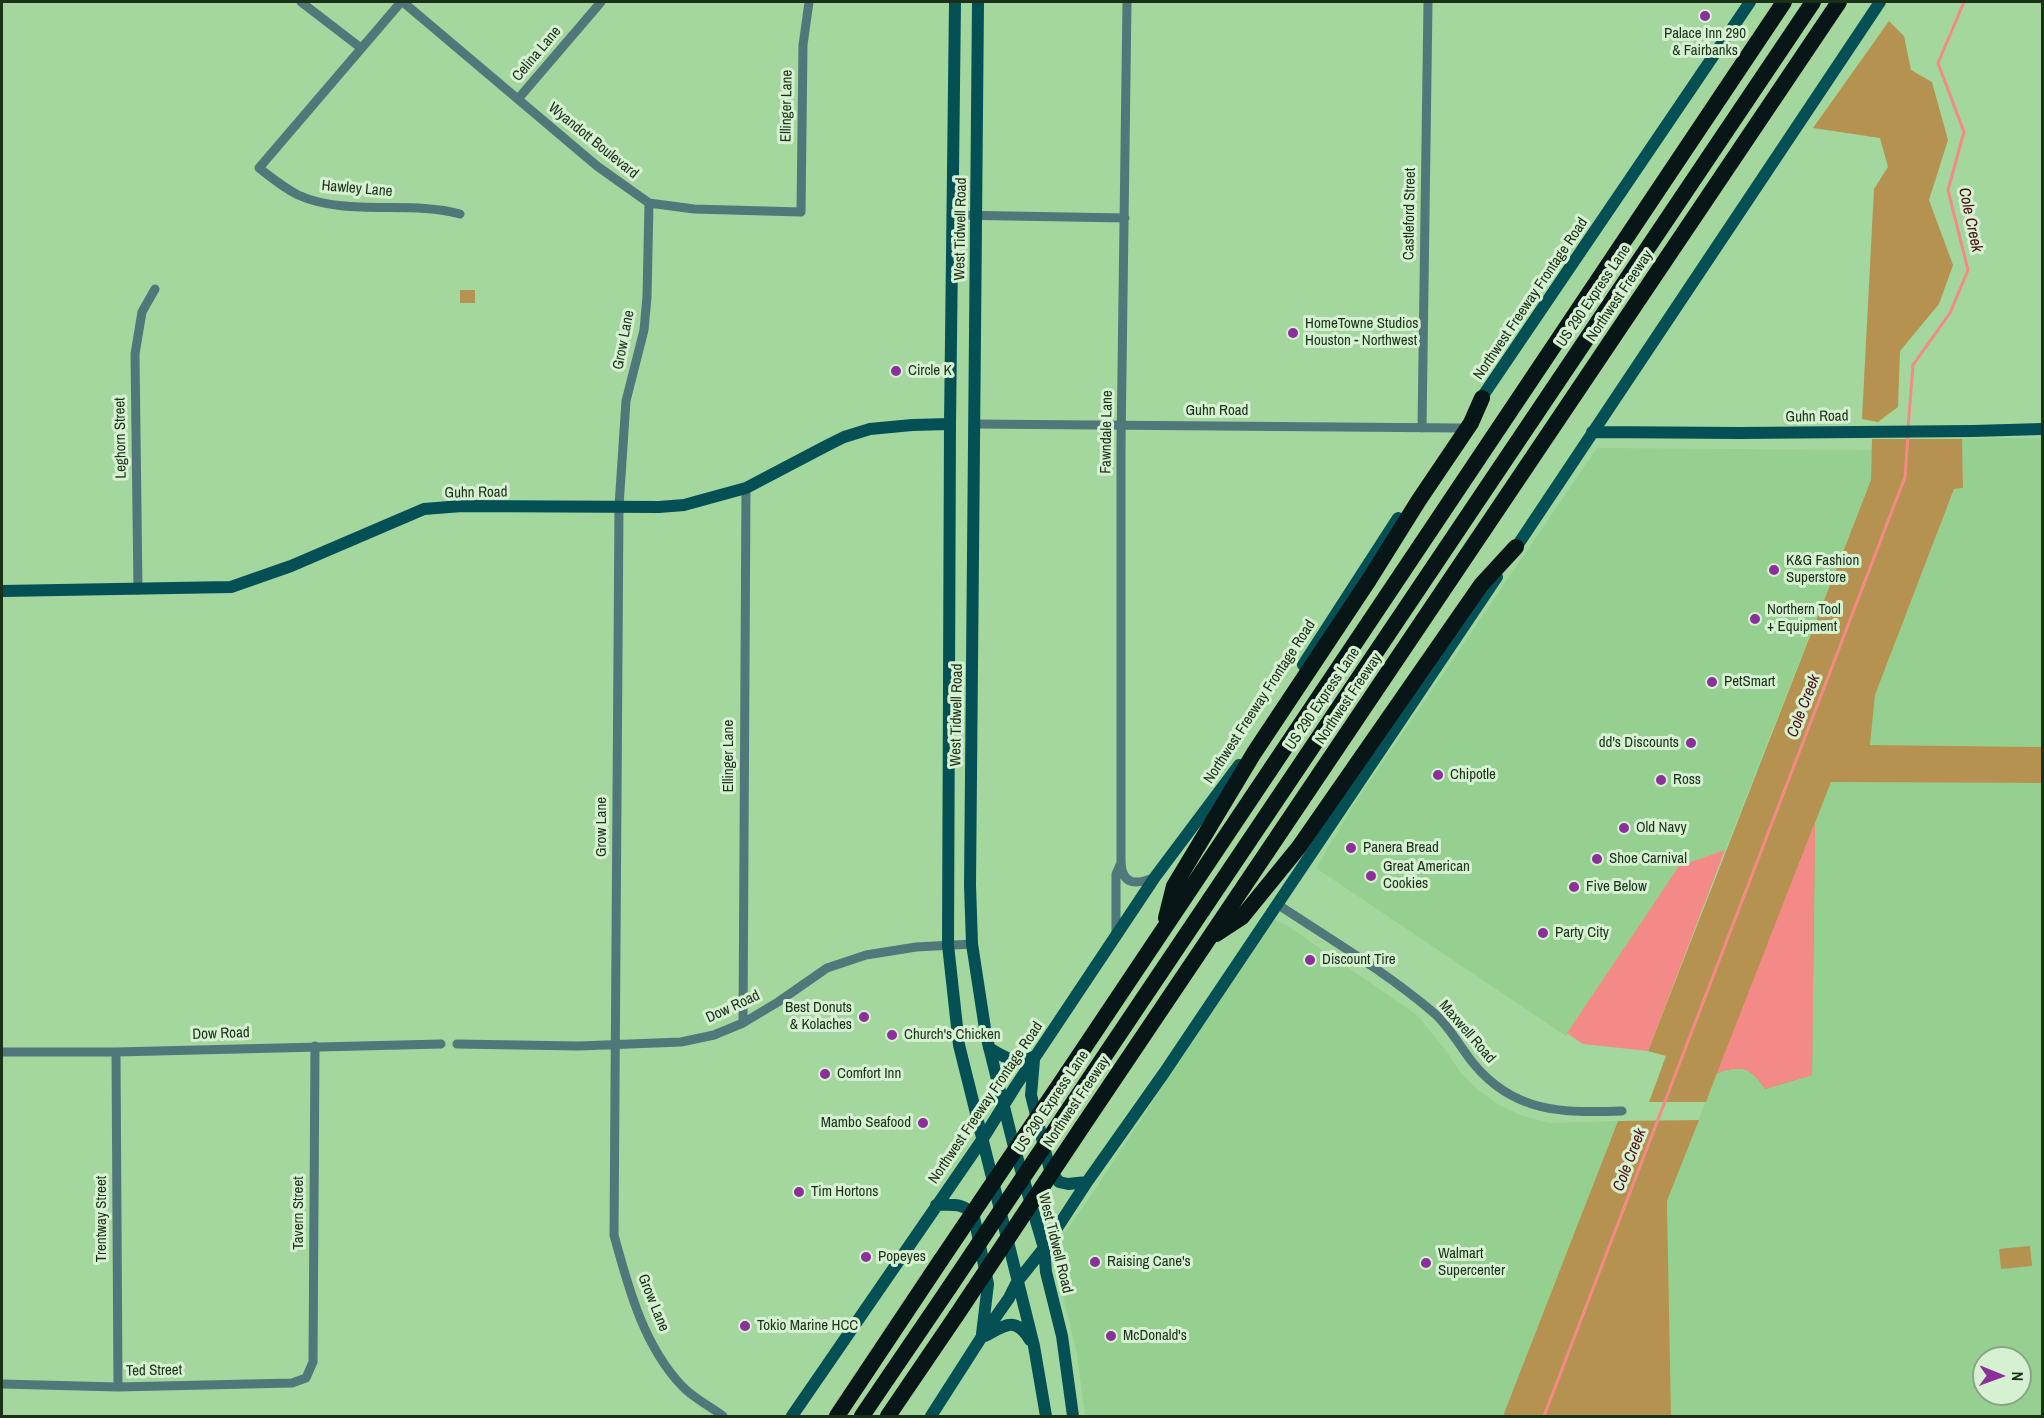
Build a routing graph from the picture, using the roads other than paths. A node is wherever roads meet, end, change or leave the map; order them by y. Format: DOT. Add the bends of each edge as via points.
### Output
graph roads {
  1 [pos="301,2"];
  2 [pos="402,2"];
  3 [pos="601,2"];
  4 [pos="809,2"];
  5 [pos="955,2"];
  6 [pos="978,2"];
  7 [pos="1127,2"];
  8 [pos="1428,2"];
  9 [pos="1750,2"];
  10 [pos="1784,2"];
  11 [pos="1813,2"];
  12 [pos="1839,2"];
  13 [pos="1880,2"];
  14 [pos="360,48"];
  15 [pos="977,95"];
  16 [pos="954,96"];
  17 [pos="518,99"];
  18 [pos="649,203"];
  19 [pos="801,212"];
  20 [pos="460,214"];
  21 [pos="953,215"];
  22 [pos="976,216"];
  23 [pos="1125,218"];
  24 [pos="155,289"];
  25 [pos="1482,398"];
  26 [pos="950,424"];
  27 [pos="974,424"];
  28 [pos="1122,425"];
  29 [pos="1422,428"];
  30 [pos="1460,428"];
  31 [pos="2043,429"];
  32 [pos="1592,432"];
  33 [pos="746,488"];
  34 [pos="619,506"];
  35 [pos="1516,547"];
  36 [pos="138,590"];
  37 [pos="2,591"];
  38 [pos="950,598"];
  39 [pos="973,598"];
  40 [pos="949,774"];
  41 [pos="971,775"];
  42 [pos="1121,862"];
  43 [pos="1155,877"];
  44 [pos="1277,904"];
  45 [pos="1163,931"];
  46 [pos="1116,935"];
  47 [pos="1210,938"];
  48 [pos="972,944"];
  49 [pos="948,945"];
  50 [pos="743,1023"];
  51 [pos="441,1044"];
  52 [pos="457,1044"];
  53 [pos="616,1045"];
  54 [pos="315,1046"];
  55 [pos="989,1048"];
  56 [pos="2,1052"];
  57 [pos="116,1052"];
  58 [pos="1035,1056"];
  59 [pos="1004,1105"];
  60 [pos="1622,1111"];
  61 [pos="982,1140"];
  62 [pos="1087,1182"];
  63 [pos="936,1205"];
  64 [pos="1044,1248"];
  65 [pos="1017,1282"];
  66 [pos="981,1338"];
  67 [pos="1034,1346"];
  68 [pos="306,1378"];
  69 [pos="2,1384"];
  70 [pos="118,1387"];
  71 [pos="723,1416"];
  72 [pos="792,1416"];
  73 [pos="837,1416"];
  74 [pos="862,1416"];
  75 [pos="888,1416"];
  76 [pos="931,1416"];
  77 [pos="1046,1416"];
  78 [pos="1073,1416"];
  1 -- 14 [label="street"];
  2 -- 14 [label="street"];
  2 -- 17 [label="street, Wyandott Boulevard"];
  3 -- 17 [label="street, Celina Lane"];
  4 -- 19 [label="street, Ellinger Lane" via="803,45"];
  5 -- 16 [label="main road, West Tidwell Road"];
  6 -- 15 [label="main road, West Tidwell Road"];
  7 -- 23 [label="street, Fawndale Lane"];
  8 -- 29 [label="street, Castleford Street"];
  9 -- 25 [label="main road, Northwest Freeway Frontage Road"];
  10 -- 45 [label="highway, Northwest Freeway"];
  11 -- 74 [label="highway, US 290 Express Lane, bridge"];
  12 -- 47 [label="highway, Northwest Freeway"];
  13 -- 32 [label="main road"];
  14 -- 20 [label="street, Hawley Lane" via="259,168 287,189 314,200 343,205 432,208"];
  15 -- 16 [label="main road"];
  15 -- 22 [label="main road, West Tidwell Road"];
  16 -- 21 [label="main road, West Tidwell Road"];
  17 -- 18 [label="street, Wyandott Boulevard" via="597,166"];
  18 -- 19 [label="street, Wyandott Boulevard" via="694,209"];
  18 -- 34 [label="street, Grow Lane" via="645,319 626,401"];
  21 -- 22 [label="street"];
  21 -- 26 [label="main road, West Tidwell Road"];
  22 -- 23 [label="street"];
  22 -- 27 [label="main road, West Tidwell Road"];
  23 -- 28 [label="street, Fawndale Lane"];
  24 -- 36 [label="street, Leghorn Street" via="142,312 135,354"];
  25 -- 30 [label="main road, Northwest Freeway Frontage Road"];
  25 -- 45 [label="highway" via="1471,423 1254,753 1174,886"];
  26 -- 33 [label="main road, Guhn Road" via="870,429 826,446"];
  26 -- 38 [label="main road, West Tidwell Road"];
  27 -- 28 [label="street, Guhn Road"];
  27 -- 39 [label="main road, West Tidwell Road"];
  28 -- 29 [label="street, Guhn Road"];
  28 -- 42 [label="street, Fawndale Lane"];
  29 -- 30 [label="street, Guhn Road"];
  30 -- 43 [label="main road, Northwest Freeway Frontage Road" via="1239,765"];
  31 -- 32 [label="main road, Guhn Road"];
  32 -- 35 [label="main road"];
  33 -- 34 [label="main road, Guhn Road" via="684,505"];
  33 -- 50 [label="street, Ellinger Lane"];
  34 -- 36 [label="main road, Guhn Road" via="462,506 424,510 231,587"];
  34 -- 53 [label="street, Grow Lane"];
  35 -- 44 [label="main road"];
  35 -- 47 [label="highway" via="1481,585 1299,847 1242,917"];
  36 -- 37 [label="main road, Guhn Road"];
  38 -- 39 [label="main road"];
  38 -- 40 [label="main road, West Tidwell Road"];
  39 -- 41 [label="main road, West Tidwell Road"];
  40 -- 41 [label="main road"];
  40 -- 49 [label="main road, West Tidwell Road"];
  41 -- 48 [label="main road, West Tidwell Road"];
  42 -- 43 [label="street" via="1121,871 1132,882"];
  42 -- 46 [label="street, Fawndale Lane" via="1116,874"];
  43 -- 46 [label="main road, Northwest Freeway Frontage Road"];
  44 -- 60 [label="street, Maxwell Road" via="1435,1014 1497,1088 1530,1104 1574,1113"];
  44 -- 62 [label="main road"];
  45 -- 73 [label="highway, Northwest Freeway, bridge"];
  46 -- 58 [label="main road, Northwest Freeway Frontage Road"];
  47 -- 75 [label="highway, Northwest Freeway, bridge"];
  48 -- 49 [label="street, Dow Road"];
  48 -- 55 [label="main road, West Tidwell Road"];
  49 -- 50 [label="street, Dow Road" via="866,955 827,968"];
  49 -- 61 [label="main road, West Tidwell Road" via="958,1045"];
  50 -- 53 [label="street, Dow Road" via="681,1042"];
  51 -- 54 [label="street, Dow Road"];
  52 -- 53 [label="street, Dow Road"];
  53 -- 71 [label="street, Grow Lane" via="617,1246 633,1301 666,1365 682,1387"];
  54 -- 57 [label="street, Dow Road"];
  54 -- 68 [label="street, Tavern Street" via="313,1362"];
  55 -- 58 [label="main road" via="1006,1059 1025,1061"];
  55 -- 59 [label="main road, West Tidwell Road"];
  56 -- 57 [label="street, Dow Road"];
  57 -- 70 [label="street, Trentway Street"];
  58 -- 59 [label="main road, Northwest Freeway Frontage Road"];
  58 -- 62 [label="main road" via="1031,1095 1050,1170 1059,1182"];
  59 -- 61 [label="main road, Northwest Freeway Frontage Road"];
  59 -- 64 [label="main road, West Tidwell Road"];
  61 -- 63 [label="main road, Northwest Freeway Frontage Road"];
  61 -- 65 [label="main road, West Tidwell Road"];
  62 -- 64 [label="main road"];
  63 -- 66 [label="main road" via="964,1206 974,1217 988,1284"];
  63 -- 72 [label="main road, Northwest Freeway Frontage Road"];
  64 -- 65 [label="main road"];
  64 -- 78 [label="main road, West Tidwell Road"];
  65 -- 66 [label="main road"];
  65 -- 67 [label="main road, West Tidwell Road"];
  66 -- 67 [label="main road" via="1012,1324 1023,1329"];
  66 -- 76 [label="main road"];
  67 -- 77 [label="main road, West Tidwell Road"];
  68 -- 70 [label="street, Ted Street" via="292,1383"];
  69 -- 70 [label="street, Ted Street"];
}
